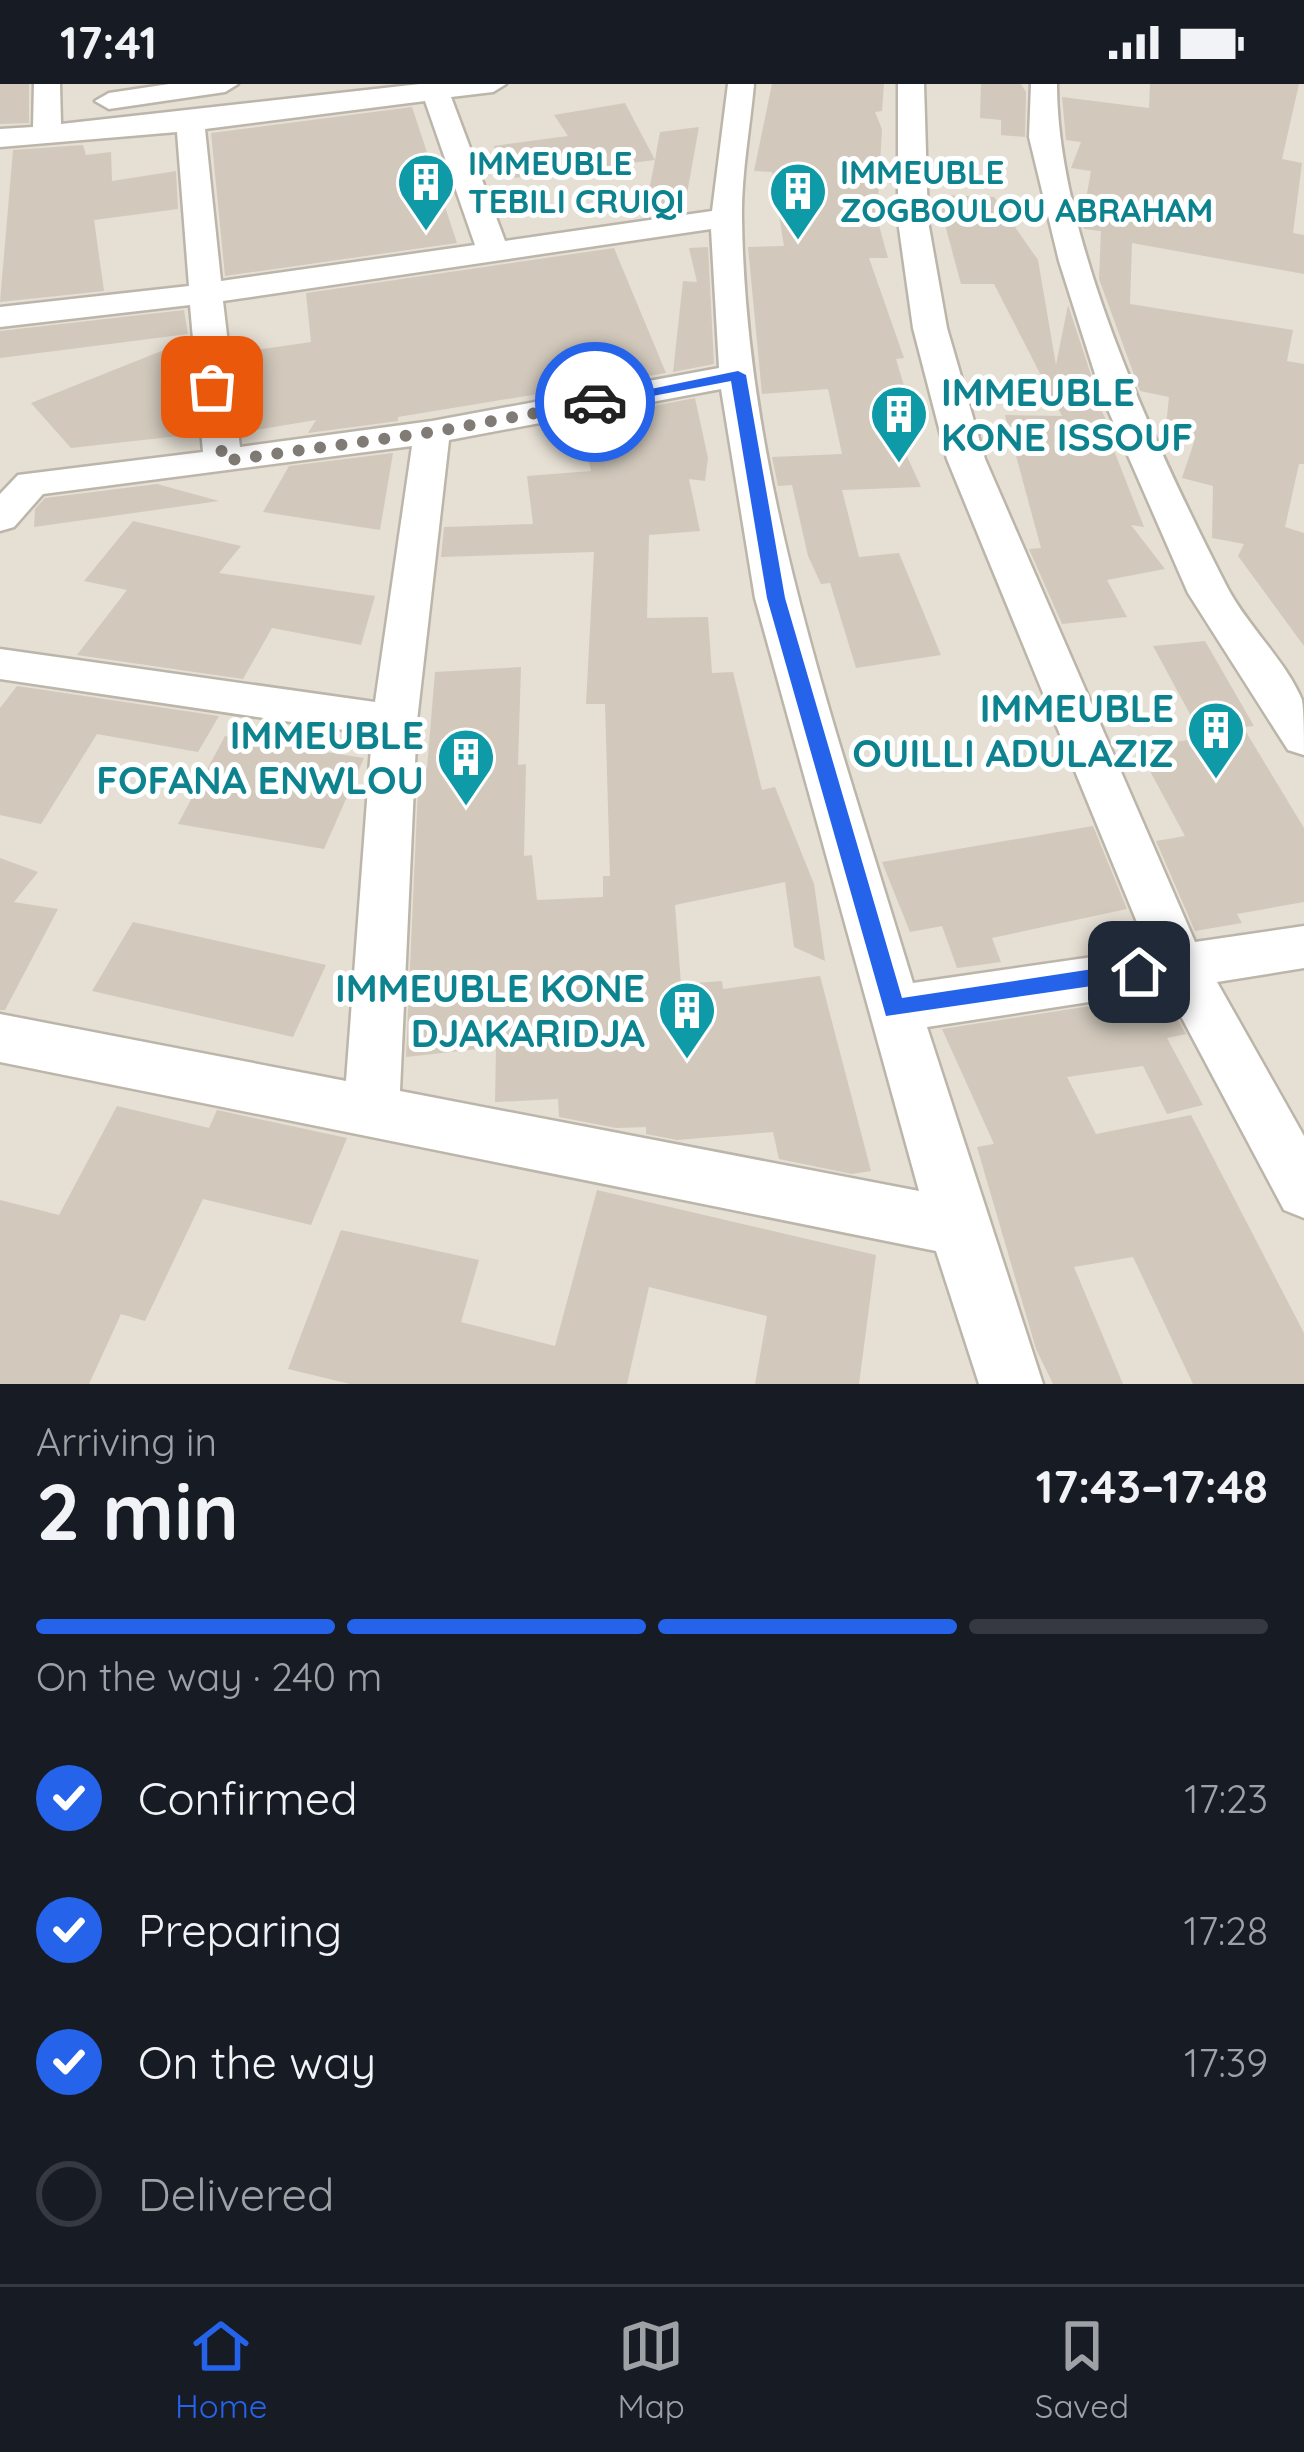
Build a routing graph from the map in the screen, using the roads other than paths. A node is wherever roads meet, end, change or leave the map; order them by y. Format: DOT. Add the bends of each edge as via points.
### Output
graph roads {
  1 [pos="225,84"];
  2 [pos="493,84"];
  3 [pos="741,84"];
  4 [pos="911,84"];
  5 [pos="1044,84"];
  6 [pos="434,88"];
  7 [pos="47,109"];
  8 [pos="190,122"];
  9 [pos="0,138"];
  10 [pos="726,218"];
  11 [pos="493,251"];
  12 [pos="202,294"];
  13 [pos="0,317"];
  14 [pos="738,375"];
  15 [pos="433,432"];
  16 [pos="223,461"];
  17 [pos="0,518"];
  18 [pos="0,664"];
  19 [pos="395,721"];
  20 [pos="1304,738"];
  21 [pos="1304,946"];
  22 [pos="1180,965"];
  23 [pos="894,1009"];
  24 [pos="0,1038"];
  25 [pos="371,1112"];
  26 [pos="1304,1191"];
  27 [pos="958,1227"];
  28 [pos="1011,1384"];
  1 -- 7 [label="street"];
  2 -- 6 [label="street"];
  3 -- 10 [label="street"];
  4 -- 22 [label="street" via="914,220 930,328 966,459"];
  5 -- 20 [label="street" via="1043,136 1120,396 1209,593"];
  6 -- 8 [label="street"];
  6 -- 11 [label="street"];
  7 -- 8 [label="street"];
  7 -- 9 [label="street"];
  8 -- 12 [label="street"];
  10 -- 11 [label="street"];
  10 -- 14 [label="street"];
  11 -- 12 [label="street"];
  12 -- 13 [label="street"];
  12 -- 16 [label="street"];
  14 -- 15 [label="street"];
  14 -- 23 [label="street" via="776,598"];
  15 -- 16 [label="street"];
  15 -- 19 [label="street"];
  16 -- 17 [label="street" via="31,483"];
  18 -- 19 [label="street"];
  19 -- 25 [label="street"];
  21 -- 22 [label="street"];
  22 -- 23 [label="street"];
  22 -- 26 [label="street"];
  23 -- 27 [label="street"];
  24 -- 25 [label="street"];
  25 -- 27 [label="street"];
  27 -- 28 [label="street"];
}
